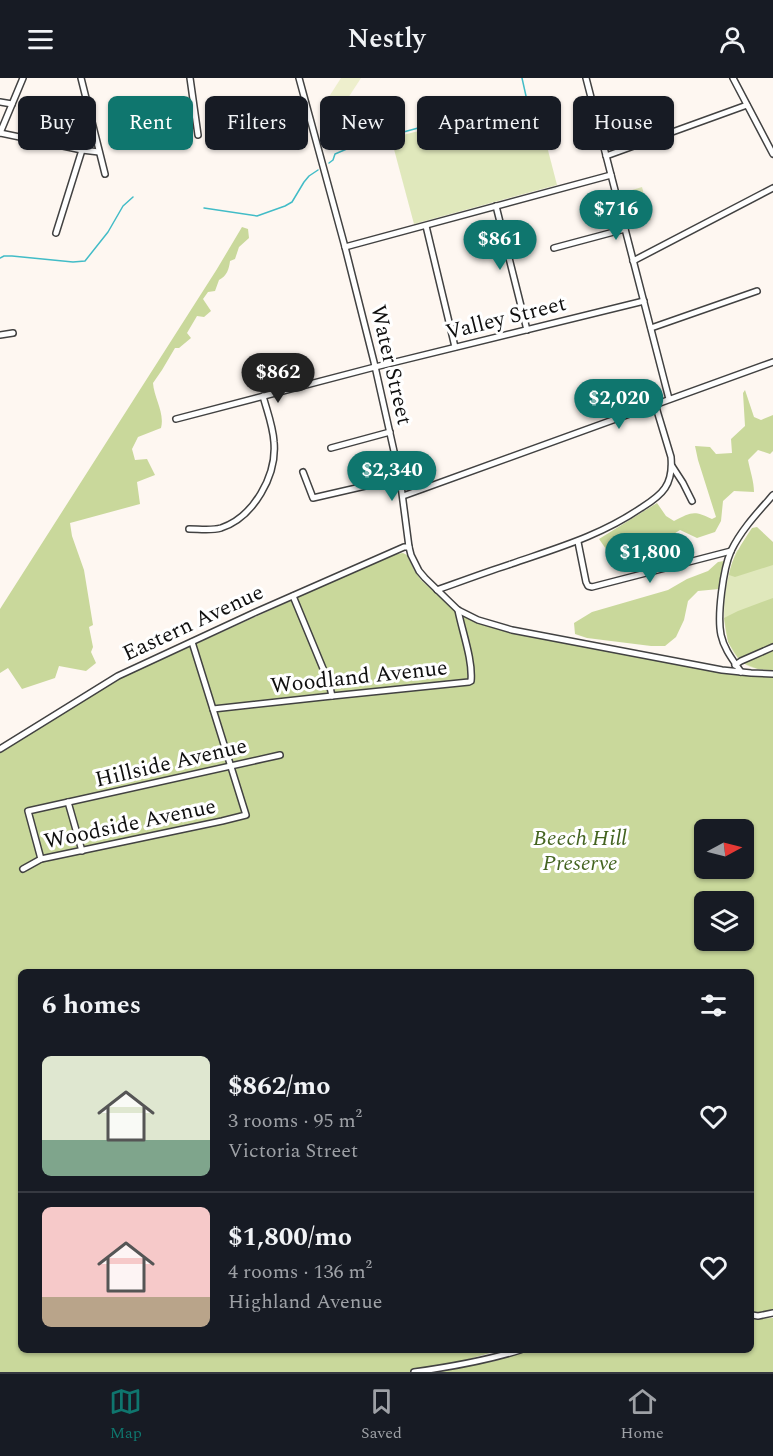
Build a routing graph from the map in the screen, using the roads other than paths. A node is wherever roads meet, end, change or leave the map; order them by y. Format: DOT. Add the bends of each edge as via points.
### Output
graph roads {
  1 [pos="23,78"];
  2 [pos="81,78"];
  3 [pos="190,78"];
  4 [pos="299,78"];
  5 [pos="587,78"];
  6 [pos="733,78"];
  7 [pos="0,102"];
  8 [pos="12,104"];
  9 [pos="747,105"];
  10 [pos="0,133"];
  11 [pos="198,135"];
  12 [pos="18,137"];
  13 [pos="82,150"];
  14 [pos="99,152"];
  15 [pos="773,154"];
  16 [pos="606,156"];
  17 [pos="105,174"];
  18 [pos="611,175"];
  19 [pos="773,188"];
  20 [pos="496,206"];
  21 [pos="426,226"];
  22 [pos="625,229"];
  23 [pos="56,233"];
  24 [pos="345,247"];
  25 [pos="554,248"];
  26 [pos="633,261"];
  27 [pos="758,291"];
  28 [pos="644,301"];
  29 [pos="651,328"];
  30 [pos="527,330"];
  31 [pos="13,333"];
  32 [pos="0,335"];
  33 [pos="455,347"];
  34 [pos="773,362"];
  35 [pos="375,367"];
  36 [pos="263,396"];
  37 [pos="669,399"];
  38 [pos="655,404"];
  39 [pos="176,419"];
  40 [pos="390,432"];
  41 [pos="331,448"];
  42 [pos="672,466"];
  43 [pos="303,472"];
  44 [pos="400,478"];
  45 [pos="773,495"];
  46 [pos="403,496"];
  47 [pos="692,501"];
  48 [pos="189,530"];
  49 [pos="578,542"];
  50 [pos="409,547"];
  51 [pos="731,551"];
  52 [pos="437,590"];
  53 [pos="294,596"];
  54 [pos="458,610"];
  55 [pos="192,642"];
  56 [pos="773,647"];
  57 [pos="735,665"];
  58 [pos="741,672"];
  59 [pos="773,674"];
  60 [pos="332,696"];
  61 [pos="213,710"];
  62 [pos="0,749"];
  63 [pos="280,755"];
  64 [pos="231,767"];
  65 [pos="68,802"];
  66 [pos="82,851"];
  67 [pos="41,860"];
  68 [pos="23,869"];
  69 [pos="773,1313"];
  70 [pos="754,1315"];
  71 [pos="511,1353"];
  72 [pos="414,1372"];
  1 -- 8 [label="street"];
  2 -- 14 [label="street"];
  3 -- 11 [label="street"];
  4 -- 24 [label="street, Water Street"];
  5 -- 16 [label="street"];
  6 -- 9 [label="street"];
  7 -- 8 [label="street"];
  8 -- 10 [label="street"];
  9 -- 15 [label="street" via="768,138"];
  9 -- 16 [label="street"];
  10 -- 12 [label="street"];
  13 -- 14 [label="street"];
  13 -- 23 [label="street"];
  14 -- 17 [label="street"];
  16 -- 18 [label="street"];
  18 -- 20 [label="street"];
  18 -- 22 [label="street"];
  19 -- 26 [label="street"];
  20 -- 21 [label="street"];
  20 -- 30 [label="street"];
  21 -- 24 [label="street"];
  21 -- 33 [label="street"];
  22 -- 25 [label="street"];
  22 -- 26 [label="street"];
  24 -- 35 [label="street, Water Street"];
  26 -- 28 [label="street"];
  27 -- 29 [label="street"];
  28 -- 29 [label="street"];
  28 -- 30 [label="street, Valley Street"];
  29 -- 37 [label="street"];
  30 -- 33 [label="street, Valley Street"];
  31 -- 32 [label="street"];
  33 -- 35 [label="street, Valley Street"];
  34 -- 37 [label="street"];
  35 -- 36 [label="street, Valley Street"];
  35 -- 40 [label="street, Water Street"];
  36 -- 39 [label="street, Valley Street"];
  36 -- 48 [label="street" via="274,456 260,494 251,508 232,523 215,529"];
  37 -- 38 [label="street"];
  38 -- 42 [label="street"];
  38 -- 46 [label="street"];
  40 -- 41 [label="street"];
  40 -- 44 [label="street, Water Street"];
  42 -- 47 [label="street"];
  42 -- 49 [label="street" via="665,489 651,501"];
  43 -- 44 [label="street" via="313,498"];
  44 -- 46 [label="street, Water Street"];
  45 -- 51 [label="street"];
  46 -- 50 [label="street, Water Street"];
  49 -- 51 [label="street" via="586,580 592,587"];
  49 -- 52 [label="street"];
  50 -- 52 [label="street, Water Street" via="419,571"];
  50 -- 53 [label="street, Eastern Avenue"];
  51 -- 57 [label="street" via="720,604 720,626"];
  52 -- 54 [label="street, Water Street"];
  53 -- 55 [label="street, Eastern Avenue"];
  53 -- 60 [label="street"];
  54 -- 58 [label="street, Water Street" via="513,630"];
  54 -- 60 [label="street, Woodland Avenue" via="471,681"];
  55 -- 61 [label="street"];
  55 -- 62 [label="street, Eastern Avenue" via="104,683"];
  56 -- 57 [label="street"];
  57 -- 58 [label="street"];
  58 -- 59 [label="street, Water Street"];
  60 -- 61 [label="street, Woodland Avenue"];
  61 -- 64 [label="street"];
  63 -- 64 [label="street, Hillside Avenue"];
  64 -- 65 [label="street, Hillside Avenue"];
  64 -- 66 [label="street, Woodside Avenue" via="246,814"];
  65 -- 66 [label="street"];
  65 -- 67 [label="street, Hillside Avenue" via="28,811"];
  66 -- 67 [label="street, Woodside Avenue"];
  67 -- 68 [label="street, Woodside Avenue"];
  69 -- 70 [label="street"];
  71 -- 72 [label="street"];
}
